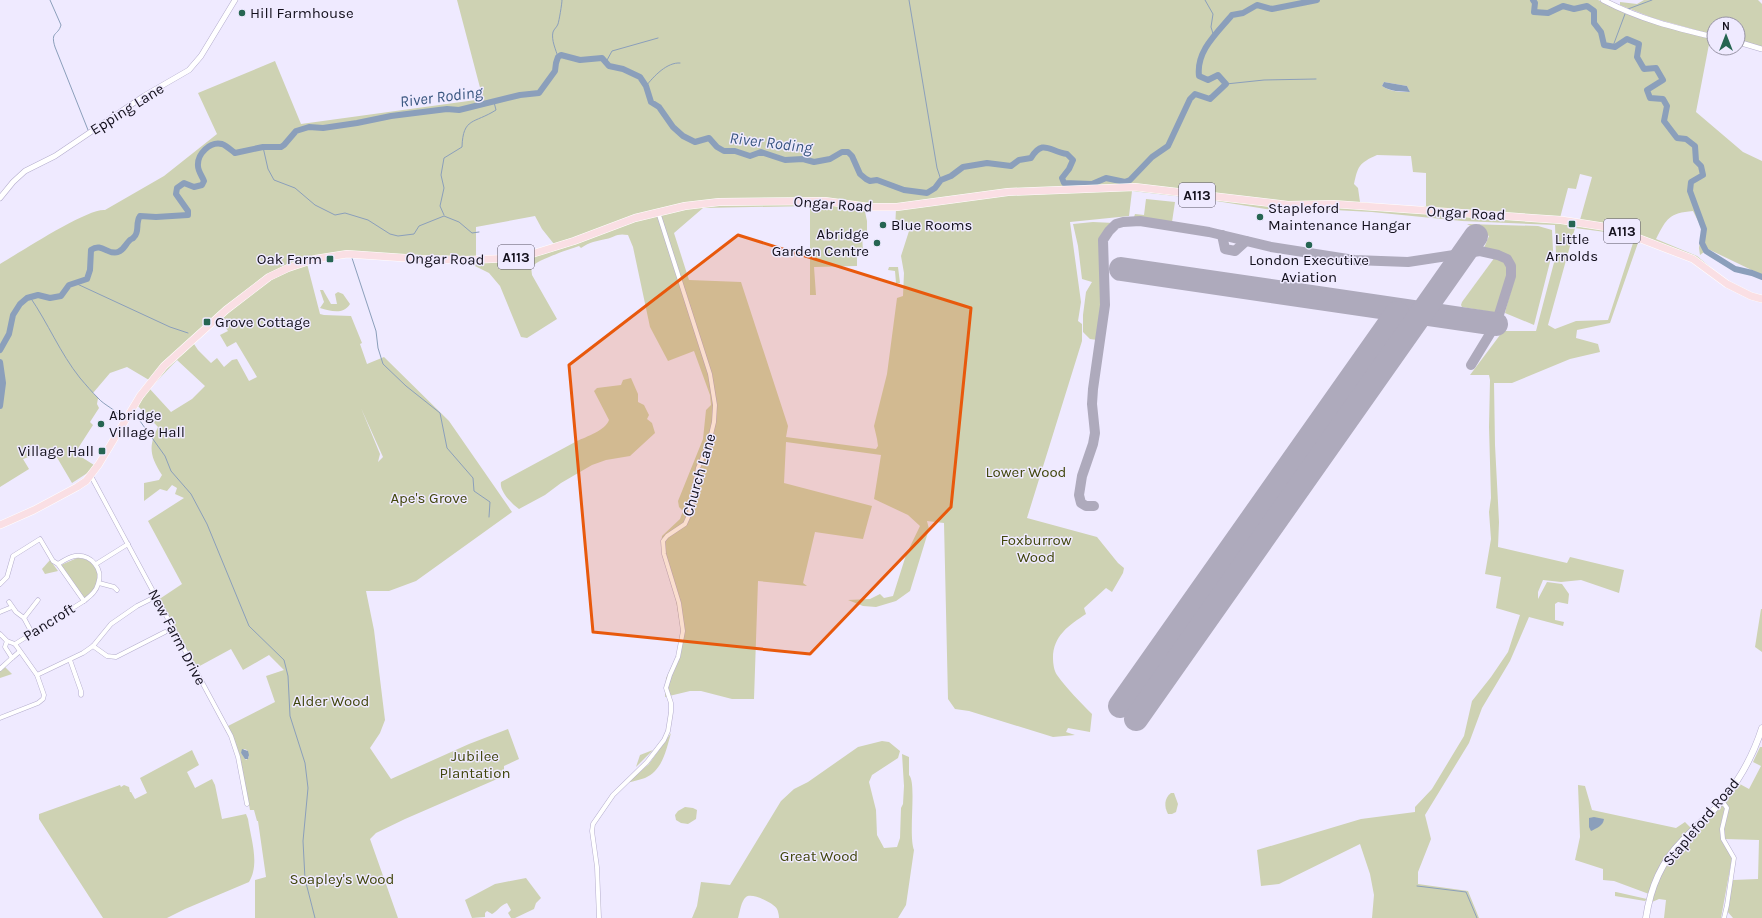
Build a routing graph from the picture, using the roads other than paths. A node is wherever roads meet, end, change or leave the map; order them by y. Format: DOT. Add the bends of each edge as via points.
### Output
graph roads {
  1 [pos="235,0"];
  2 [pos="1603,0"];
  3 [pos="1706,35"];
  4 [pos="1746,44"];
  5 [pos="1762,49"];
  6 [pos="0,198"];
  7 [pos="658,212"];
  8 [pos="1762,299"];
  9 [pos="91,476"];
  10 [pos="0,525"];
  11 [pos="128,544"];
  12 [pos="58,564"];
  13 [pos="96,564"];
  14 [pos="99,583"];
  15 [pos="0,584"];
  16 [pos="117,590"];
  17 [pos="155,597"];
  18 [pos="38,600"];
  19 [pos="84,601"];
  20 [pos="9,602"];
  21 [pos="12,607"];
  22 [pos="0,612"];
  23 [pos="24,618"];
  24 [pos="165,632"];
  25 [pos="32,633"];
  26 [pos="0,634"];
  27 [pos="7,641"];
  28 [pos="15,644"];
  29 [pos="93,646"];
  30 [pos="19,652"];
  31 [pos="12,658"];
  32 [pos="70,660"];
  33 [pos="0,669"];
  34 [pos="37,676"];
  35 [pos="81,695"];
  36 [pos="0,718"];
  37 [pos="1762,728"];
  38 [pos="1722,801"];
  39 [pos="247,804"];
  40 [pos="599,918"];
  41 [pos="1646,918"];
  42 [pos="1724,918"];
  1 -- 6 [label="street, Epping Lane" via="201,56 189,70 144,96 55,156 25,170"];
  2 -- 3 [label="street" via="1658,24"];
  4 -- 5 [label="street"];
  7 -- 8 [label="main road, Ongar Road / A113" via="692,205 752,201 825,201 869,207 897,207 1008,192 1135,187 1288,205 1333,204 1561,220 1612,228 1693,258 1727,284"];
  7 -- 9 [label="main road, Ongar Road / A113" via="568,243 513,258 420,259 347,254 315,259 269,276 215,319 164,366 140,396"];
  7 -- 40 [label="street, Church Lane" via="710,374 715,405 714,422 698,468 690,513 685,524 663,541 664,554 679,603 683,631 678,657 666,688 671,703 668,732 647,762 613,795 593,824"];
  9 -- 10 [label="main road, Ongar Road / A113" via="66,494"];
  9 -- 11 [label="street, New Farm Drive"];
  11 -- 13 [label="street"];
  11 -- 17 [label="street, New Farm Drive"];
  12 -- 13 [label="street" via="81,556"];
  12 -- 15 [label="street, Pancroft" via="53,561 40,538 13,556 7,577"];
  12 -- 19 [label="street, Pancroft"];
  13 -- 14 [label="street"];
  14 -- 16 [label="street"];
  14 -- 19 [label="street, Pancroft" via="94,593"];
  17 -- 29 [label="street" via="111,624"];
  17 -- 39 [label="street, New Farm Drive" via="231,736 238,756"];
  18 -- 23 [label="street"];
  19 -- 25 [label="street, Pancroft"];
  20 -- 21 [label="street"];
  21 -- 22 [label="street"];
  21 -- 23 [label="street"];
  23 -- 25 [label="street"];
  24 -- 29 [label="street" via="116,658 107,656"];
  25 -- 28 [label="street, Pancroft"];
  26 -- 27 [label="street"];
  27 -- 28 [label="street"];
  27 -- 31 [label="street" via="5,647"];
  28 -- 30 [label="street"];
  29 -- 32 [label="street"];
  30 -- 31 [label="street"];
  30 -- 34 [label="street"];
  31 -- 33 [label="street"];
  32 -- 34 [label="street"];
  32 -- 35 [label="street"];
  34 -- 36 [label="street" via="44,692 43,699"];
  37 -- 38 [label="main road, Stapleford Road" via="1742,772"];
  38 -- 41 [label="main road, Stapleford Road" via="1681,842 1664,865 1651,892"];
  38 -- 42 [label="street" via="1727,810 1722,829 1723,839 1734,858"];
}
